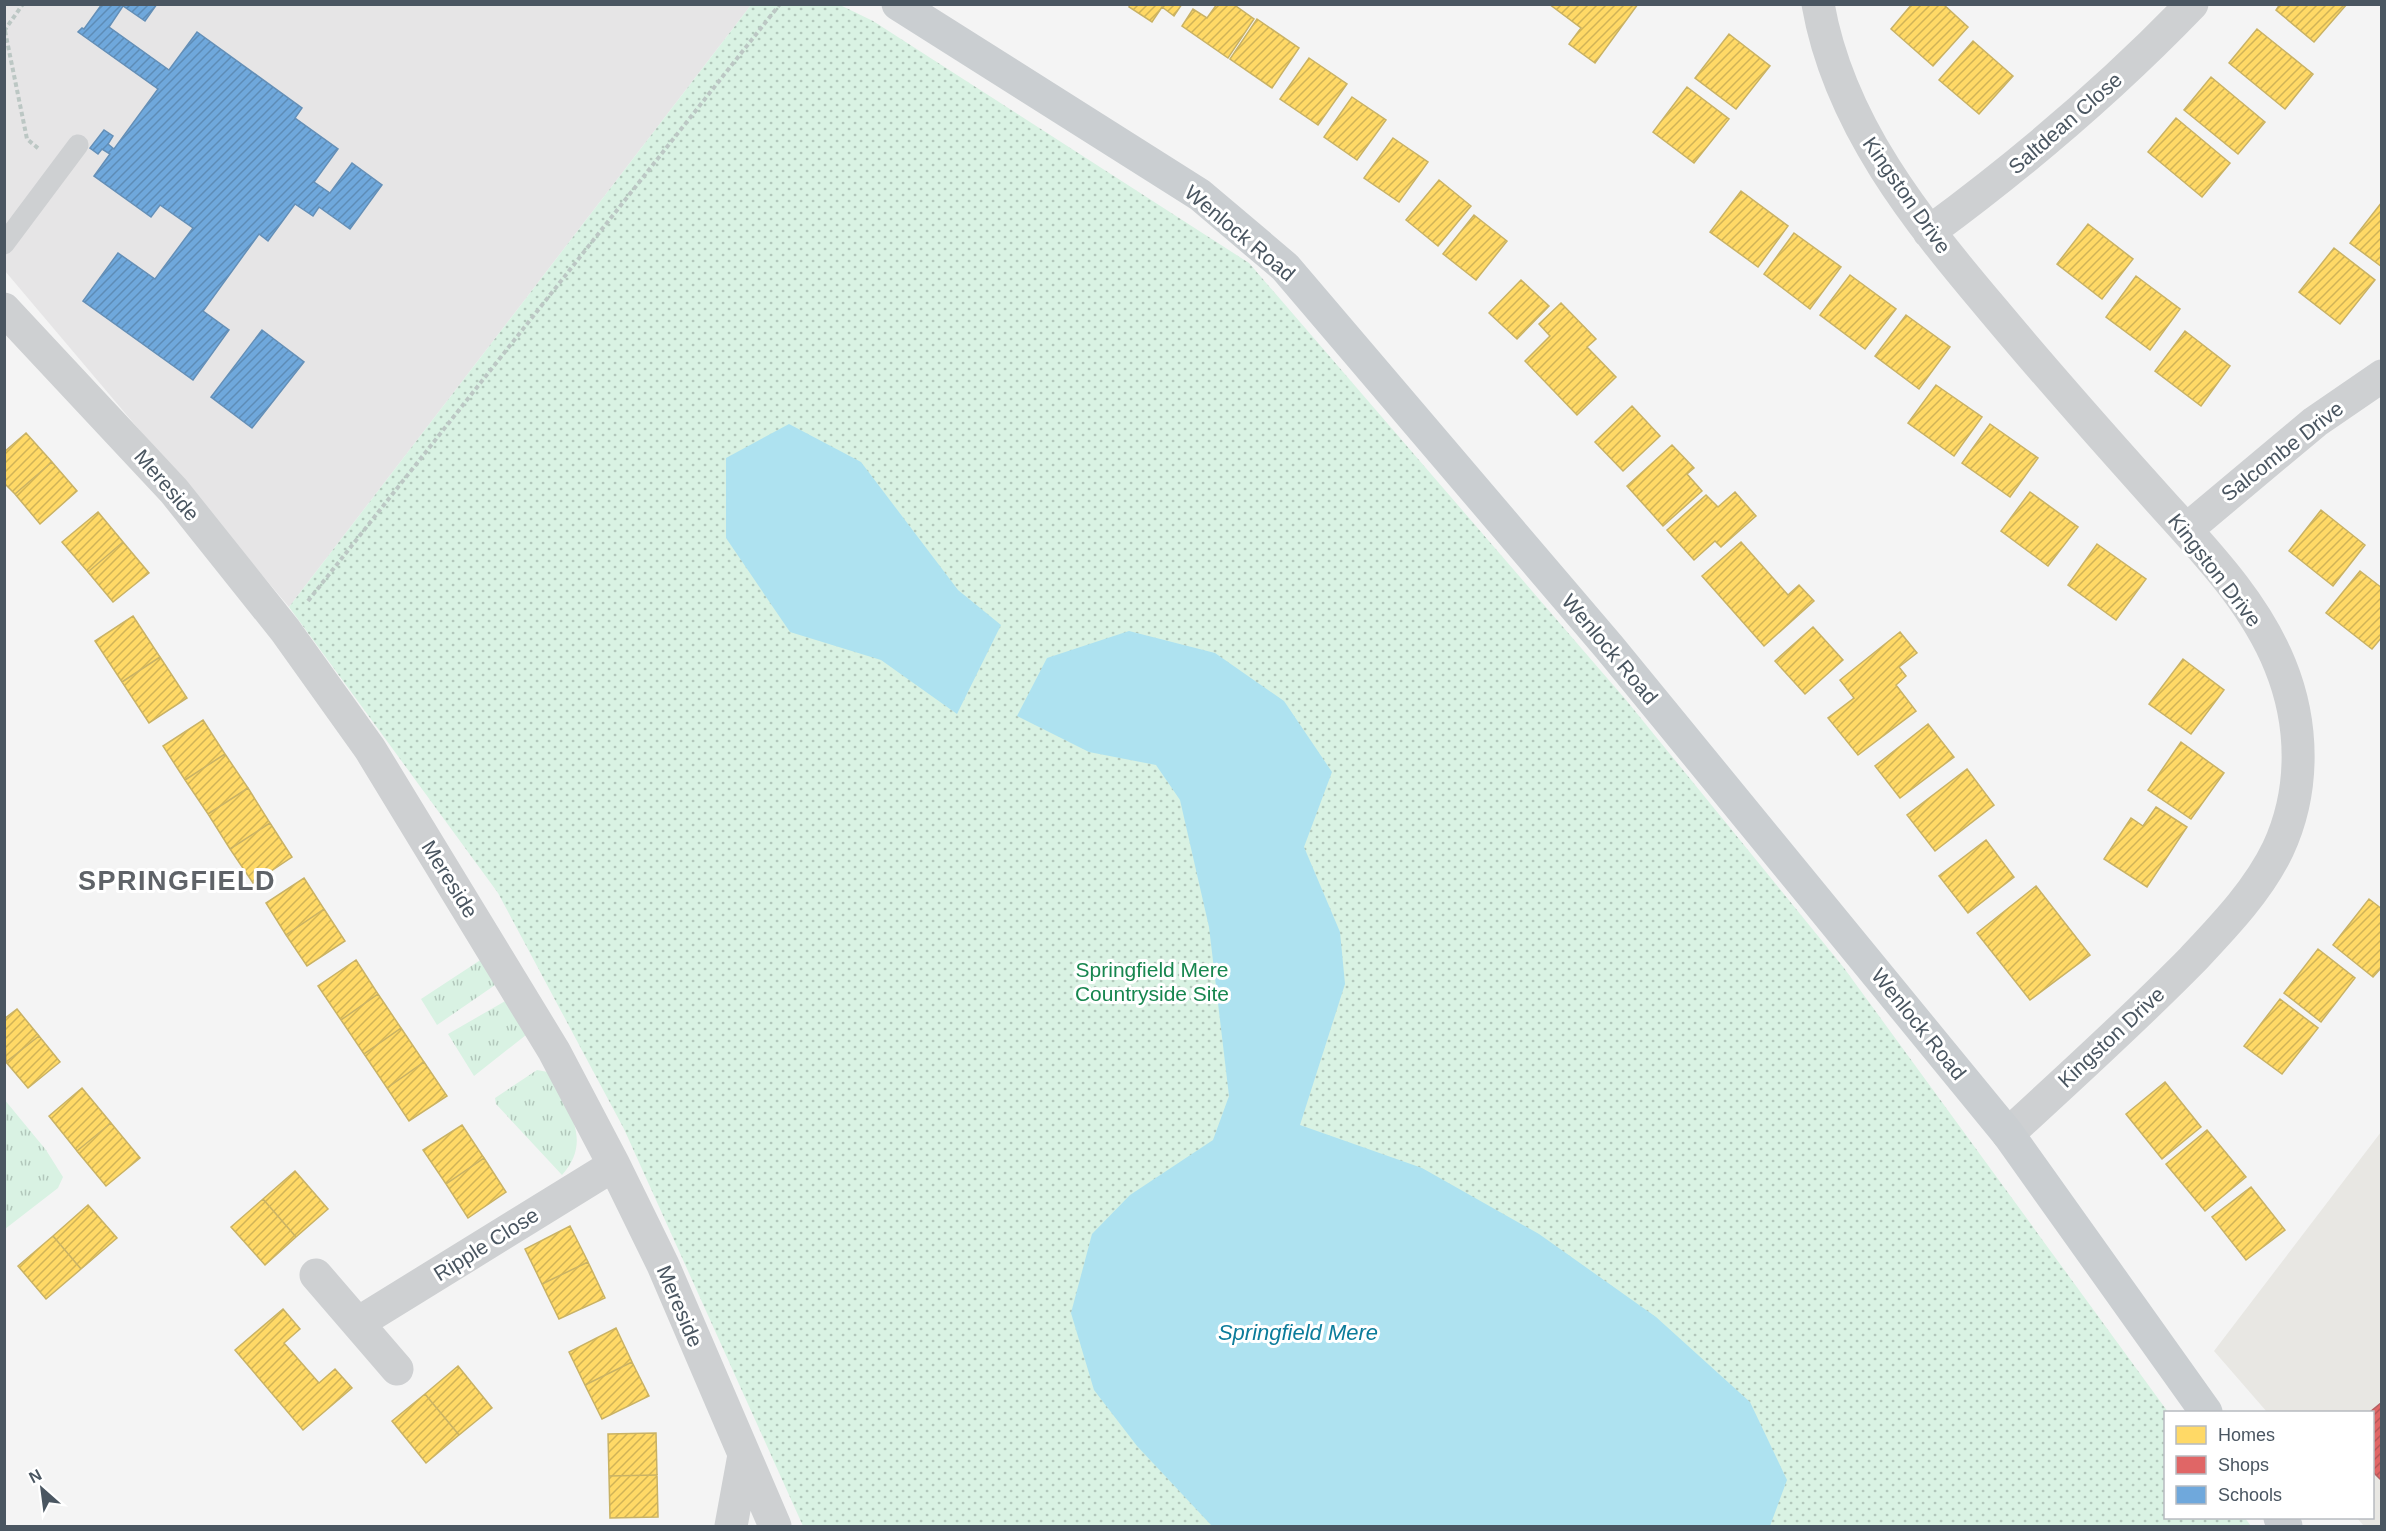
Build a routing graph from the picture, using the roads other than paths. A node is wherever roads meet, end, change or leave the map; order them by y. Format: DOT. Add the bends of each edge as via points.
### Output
graph roads {
  1 [pos="898,4"];
  2 [pos="1818,4"];
  3 [pos="2192,4"];
  4 [pos="78,145"];
  5 [pos="1929,232"];
  6 [pos="4,244"];
  7 [pos="4,309"];
  8 [pos="2382,376"];
  9 [pos="2186,530"];
  10 [pos="2008,1134"];
  11 [pos="614,1165"];
  12 [pos="316,1275"];
  13 [pos="358,1323"];
  14 [pos="397,1369"];
  15 [pos="2205,1411"];
  16 [pos="744,1455"];
  17 [pos="731,1527"];
  18 [pos="775,1527"];
  1 -- 10 [label="main road, Wenlock Road" via="1200,195 1286,267 1609,647"];
  2 -- 5 [label="street, Kingston Drive" via="1844,95 1868,142"];
  3 -- 5 [label="street, Saltdean Close" via="2055,133 1993,186"];
  4 -- 6 [label="lane"];
  5 -- 9 [label="street, Kingston Drive" via="2054,383"];
  7 -- 11 [label="street, Mereside" via="174,491 285,630 370,750 489,941 554,1051"];
  8 -- 9 [label="street, Salcombe Drive" via="2315,422"];
  9 -- 10 [label="street, Kingston Drive" via="2258,622 2280,666 2293,706 2299,746 2290,814 2278,849 2262,876 2216,934 2137,1015"];
  10 -- 15 [label="main road, Wenlock Road"];
  11 -- 13 [label="street, Ripple Close"];
  11 -- 16 [label="street, Mereside" via="663,1265"];
  12 -- 13 [label="street"];
  13 -- 14 [label="street"];
  16 -- 17 [label="street"];
  16 -- 18 [label="street, Mereside"];
}
